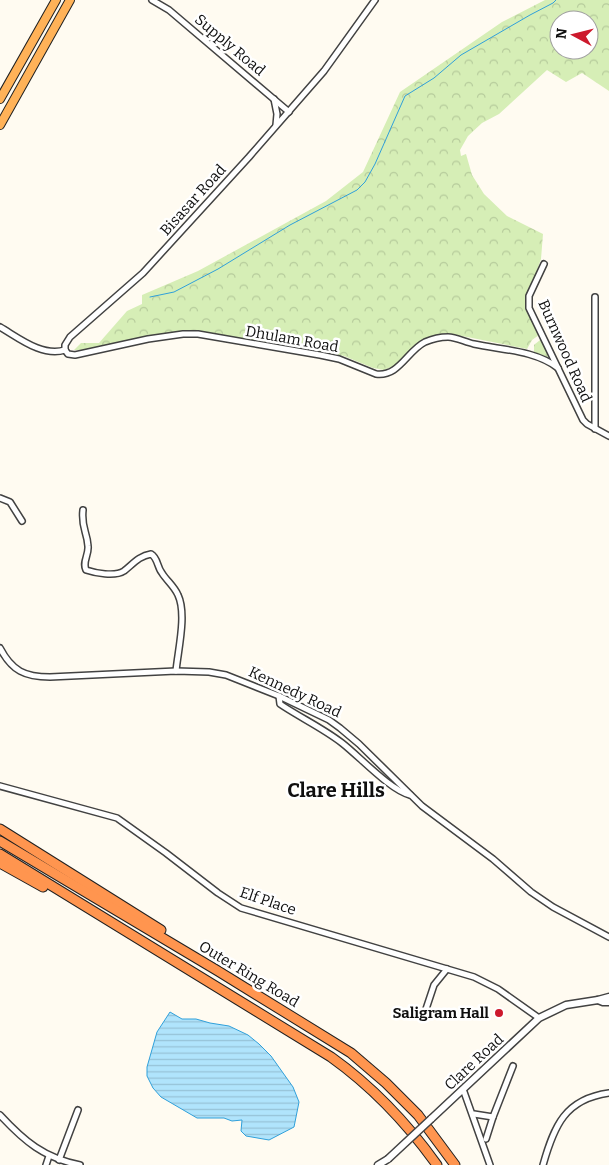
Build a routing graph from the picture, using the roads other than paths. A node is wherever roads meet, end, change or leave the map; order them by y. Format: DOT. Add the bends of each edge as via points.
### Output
graph roads {
  1 [pos="50,0"];
  2 [pos="56,0"];
  3 [pos="70,0"];
  4 [pos="152,0"];
  5 [pos="375,0"];
  6 [pos="41,26"];
  7 [pos="274,98"];
  8 [pos="0,99"];
  9 [pos="289,112"];
  10 [pos="0,125"];
  11 [pos="276,126"];
  12 [pos="544,264"];
  13 [pos="595,296"];
  14 [pos="0,327"];
  15 [pos="65,350"];
  16 [pos="558,368"];
  17 [pos="595,429"];
  18 [pos="609,436"];
  19 [pos="0,498"];
  20 [pos="83,510"];
  21 [pos="22,521"];
  22 [pos="0,648"];
  23 [pos="176,671"];
  24 [pos="279,696"];
  25 [pos="0,786"];
  26 [pos="411,795"];
  27 [pos="0,829"];
  28 [pos="0,841"];
  29 [pos="0,854"];
  30 [pos="0,864"];
  31 [pos="64,894"];
  32 [pos="609,937"];
  33 [pos="199,959"];
  34 [pos="446,969"];
  35 [pos="609,997"];
  36 [pos="598,1000"];
  37 [pos="609,1002"];
  38 [pos="424,1015"];
  39 [pos="539,1018"];
  40 [pos="512,1066"];
  41 [pos="464,1088"];
  42 [pos="609,1093"];
  43 [pos="78,1110"];
  44 [pos="474,1114"];
  45 [pos="0,1115"];
  46 [pos="492,1117"];
  47 [pos="486,1139"];
  48 [pos="50,1156"];
  49 [pos="59,1160"];
  50 [pos="383,1163"];
  51 [pos="46,1165"];
  52 [pos="80,1165"];
  53 [pos="438,1165"];
  54 [pos="455,1165"];
  55 [pos="490,1165"];
  56 [pos="543,1165"];
  1 -- 6 [label="highway"];
  2 -- 6 [label="highway"];
  3 -- 10 [label="highway"];
  4 -- 7 [label="street, Supply Road" via="169,10"];
  5 -- 9 [label="street, Bisasar Road" via="324,71"];
  6 -- 8 [label="highway"];
  7 -- 9 [label="street, Supply Road"];
  7 -- 11 [label="street"];
  9 -- 11 [label="street, Bisasar Road"];
  11 -- 15 [label="street, Bisasar Road" via="143,274 70,337"];
  12 -- 16 [label="street, Burnwood Road" via="528,305"];
  13 -- 17 [label="street"];
  14 -- 15 [label="street" via="42,350"];
  15 -- 16 [label="street, Dhulam Road" via="74,355 171,335 198,334 339,359 382,375 394,371 414,348 425,342 450,337 540,357"];
  16 -- 17 [label="street, Burnwood Road" via="583,420"];
  17 -- 18 [label="street, Burnwood Road"];
  19 -- 21 [label="street" via="10,502"];
  20 -- 23 [label="street" via="82,524 88,545 86,570 119,573 134,561 151,554 175,589 182,612"];
  22 -- 23 [label="street, Kennedy Road" via="19,671 38,677"];
  23 -- 24 [label="street, Kennedy Road" via="226,675"];
  24 -- 26 [label="street, Kennedy Road" via="340,728"];
  24 -- 26 [label="street" via="280,704 327,732 388,782"];
  25 -- 34 [label="street, Elf Place" via="117,818 241,908"];
  26 -- 32 [label="street, Kennedy Road" via="531,892"];
  27 -- 33 [label="highway" via="181,942"];
  28 -- 33 [label="highway, Outer Ring Road"];
  29 -- 31 [label="highway, Outer Ring Road"];
  30 -- 31 [label="highway" via="43,887"];
  31 -- 53 [label="highway, Outer Ring Road" via="302,1038 344,1067 378,1094"];
  33 -- 54 [label="highway, Outer Ring Road" via="327,1038 369,1068 418,1114"];
  34 -- 38 [label="street" via="434,985"];
  34 -- 39 [label="street, Elf Place" via="491,985"];
  35 -- 36 [label="street, Clare Road"];
  36 -- 37 [label="street, Clare Road"];
  36 -- 39 [label="street, Clare Road" via="566,1005"];
  39 -- 41 [label="street, Clare Road"];
  40 -- 46 [label="street, Clare Road"];
  41 -- 44 [label="street"];
  41 -- 50 [label="street, Clare Road, bridge"];
  42 -- 56 [label="street" via="586,1098 567,1113 555,1129"];
  43 -- 49 [label="street"];
  44 -- 46 [label="street"];
  44 -- 55 [label="street"];
  45 -- 48 [label="street" via="26,1142"];
  46 -- 47 [label="street, Clare Road"];
  48 -- 49 [label="street"];
  48 -- 51 [label="street"];
  49 -- 52 [label="street"];
}
